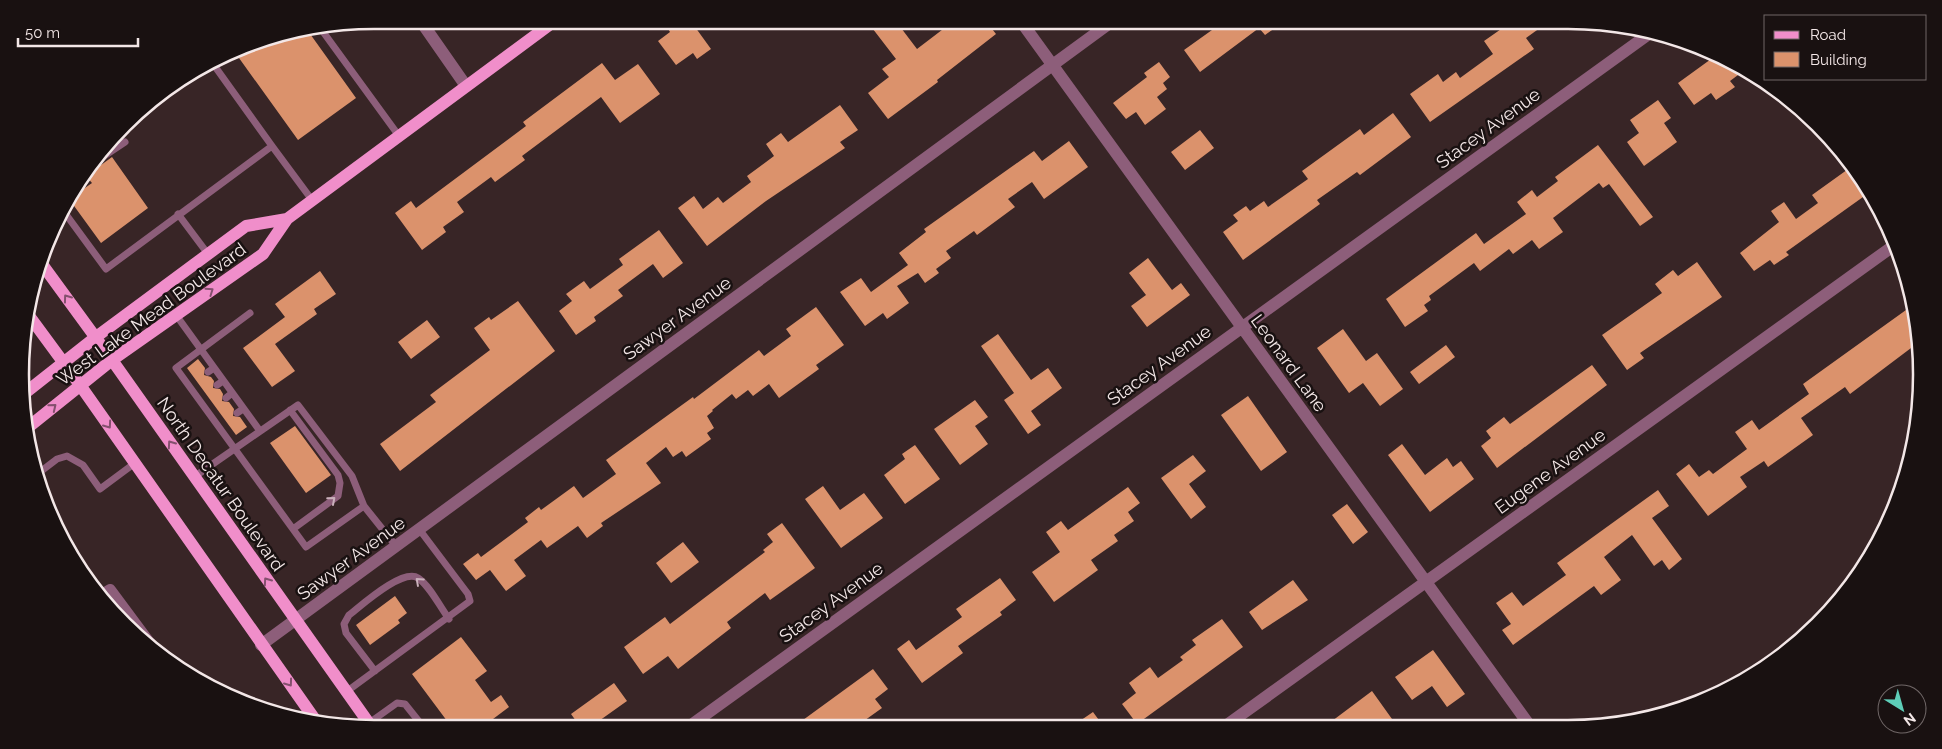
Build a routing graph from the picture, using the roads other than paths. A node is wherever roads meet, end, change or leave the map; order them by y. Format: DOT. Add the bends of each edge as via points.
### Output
graph roads {
  1 [pos="426,29"];
  2 [pos="544,29"];
  3 [pos="1026,29"];
  4 [pos="1102,29"];
  5 [pos="324,33"];
  6 [pos="1644,37"];
  7 [pos="1052,65"];
  8 [pos="216,67"];
  9 [pos="466,86"];
  10 [pos="399,136"];
  11 [pos="125,142"];
  12 [pos="272,146"];
  13 [pos="111,151"];
  14 [pos="312,200"];
  15 [pos="178,214"];
  16 [pos="67,216"];
  17 [pos="287,219"];
  18 [pos="1890,249"];
  19 [pos="208,254"];
  20 [pos="45,269"];
  21 [pos="250,313"];
  22 [pos="176,315"];
  23 [pos="33,321"];
  24 [pos="1241,327"];
  25 [pos="96,337"];
  26 [pos="201,350"];
  27 [pos="112,360"];
  28 [pos="63,362"];
  29 [pos="197,381"];
  30 [pos="80,385"];
  31 [pos="189,386"];
  32 [pos="29,390"];
  33 [pos="206,393"];
  34 [pos="198,399"];
  35 [pos="215,406"];
  36 [pos="290,410"];
  37 [pos="208,412"];
  38 [pos="226,422"];
  39 [pos="33,424"];
  40 [pos="218,427"];
  41 [pos="260,431"];
  42 [pos="234,449"];
  43 [pos="135,463"];
  44 [pos="43,470"];
  45 [pos="194,477"];
  46 [pos="364,506"];
  47 [pos="293,529"];
  48 [pos="419,529"];
  49 [pos="396,546"];
  50 [pos="1426,582"];
  51 [pos="449,619"];
  52 [pos="295,621"];
  53 [pos="261,645"];
  54 [pos="375,672"];
  55 [pos="346,692"];
  56 [pos="311,715"];
  57 [pos="367,720"];
  58 [pos="378,720"];
  59 [pos="418,720"];
  60 [pos="698,720"];
  61 [pos="1234,720"];
  62 [pos="1526,720"];
  1 -- 9 [label="street"];
  2 -- 9 [label="main road, West Lake Mead Boulevard"];
  3 -- 7 [label="street, Leonard Lane"];
  4 -- 7 [label="street, Sawyer Avenue"];
  5 -- 10 [label="lane"];
  6 -- 24 [label="street, Stacey Avenue"];
  7 -- 24 [label="street, Leonard Lane"];
  7 -- 48 [label="street, Sawyer Avenue"];
  8 -- 12 [label="lane"];
  9 -- 10 [label="main road, West Lake Mead Boulevard"];
  10 -- 14 [label="main road, West Lake Mead Boulevard"];
  11 -- 13 [label="lane"];
  12 -- 14 [label="lane"];
  12 -- 15 [label="lane"];
  14 -- 17 [label="main road, West Lake Mead Boulevard"];
  15 -- 16 [label="lane" via="106,269"];
  15 -- 19 [label="lane"];
  17 -- 19 [label="main road, West Lake Mead Boulevard" via="246,226"];
  22 -- 17 [label="main road, West Lake Mead Boulevard, one-way" via="263,254"];
  18 -- 50 [label="street, Eugene Avenue"];
  19 -- 25 [label="main road, West Lake Mead Boulevard"];
  25 -- 20 [label="main road, North Decatur Boulevard, one-way"];
  21 -- 26 [label="lane"];
  22 -- 26 [label="lane"];
  22 -- 27 [label="main road, West Lake Mead Boulevard"];
  23 -- 28 [label="main road"];
  24 -- 50 [label="street, Leonard Lane"];
  24 -- 60 [label="street, Stacey Avenue"];
  25 -- 27 [label="main road, North Decatur Boulevard"];
  25 -- 28 [label="main road, West Lake Mead Boulevard"];
  26 -- 31 [label="lane" via="176,368"];
  26 -- 41 [label="lane" via="229,396"];
  27 -- 30 [label="main road, West Lake Mead Boulevard"];
  45 -- 27 [label="main road, North Decatur Boulevard, one-way"];
  28 -- 30 [label="main road"];
  28 -- 32 [label="main road, West Lake Mead Boulevard"];
  29 -- 31 [label="lane"];
  39 -- 30 [label="main road, West Lake Mead Boulevard, one-way"];
  30 -- 43 [label="main road, one-way"];
  31 -- 34 [label="lane"];
  33 -- 34 [label="lane"];
  34 -- 37 [label="lane"];
  35 -- 37 [label="lane"];
  36 -- 41 [label="lane"];
  36 -- 46 [label="lane" via="298,405 352,476"];
  47 -- 36 [label="lane, one-way" via="338,496 340,483 338,475"];
  37 -- 40 [label="lane"];
  38 -- 40 [label="lane"];
  40 -- 42 [label="lane"];
  41 -- 42 [label="lane"];
  42 -- 45 [label="lane"];
  42 -- 47 [label="lane"];
  43 -- 44 [label="lane" via="100,488 83,465 67,456"];
  43 -- 53 [label="main road"];
  52 -- 45 [label="main road, North Decatur Boulevard, one-way"];
  46 -- 47 [label="lane" via="306,548"];
  46 -- 49 [label="lane"];
  48 -- 49 [label="street, Sawyer Avenue"];
  48 -- 51 [label="lane" via="468,594 470,602 467,606"];
  49 -- 52 [label="street, Sawyer Avenue"];
  50 -- 61 [label="street, Eugene Avenue"];
  50 -- 62 [label="street, Leonard Lane"];
  51 -- 54 [label="lane"];
  51 -- 54 [label="lane, one-way" via="420,579 412,575 401,577 349,615 344,624 346,633"];
  52 -- 53 [label="street, Sawyer Avenue"];
  52 -- 55 [label="main road, North Decatur Boulevard"];
  53 -- 56 [label="main road, one-way"];
  54 -- 55 [label="lane"];
  55 -- 57 [label="main road, North Decatur Boulevard"];
  58 -- 59 [label="lane" via="397,703 405,704"];
}
